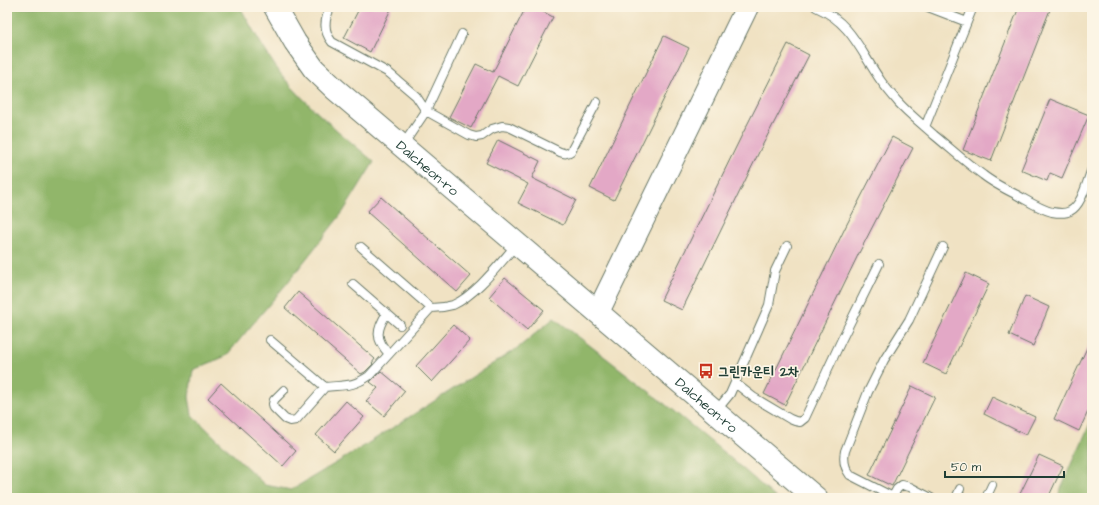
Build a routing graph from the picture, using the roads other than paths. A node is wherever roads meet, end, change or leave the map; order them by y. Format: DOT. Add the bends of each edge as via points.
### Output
graph roads {
  1 [pos="275,7"];
  2 [pos="331,7"];
  3 [pos="747,7"];
  4 [pos="816,7"];
  5 [pos="928,7"];
  6 [pos="973,7"];
  7 [pos="967,22"];
  8 [pos="462,34"];
  9 [pos="597,102"];
  10 [pos="426,111"];
  11 [pos="925,127"];
  12 [pos="402,146"];
  13 [pos="1092,169"];
  14 [pos="517,244"];
  15 [pos="787,246"];
  16 [pos="943,246"];
  17 [pos="361,247"];
  18 [pos="879,264"];
  19 [pos="353,284"];
  20 [pos="431,308"];
  21 [pos="598,312"];
  22 [pos="387,313"];
  23 [pos="400,325"];
  24 [pos="270,340"];
  25 [pos="390,354"];
  26 [pos="735,383"];
  27 [pos="325,387"];
  28 [pos="284,390"];
  29 [pos="716,412"];
  30 [pos="992,485"];
  31 [pos="960,489"];
  32 [pos="816,498"];
  33 [pos="893,498"];
  34 [pos="931,498"];
  35 [pos="956,498"];
  36 [pos="986,498"];
  1 -- 12 [label="street, Dalcheon-ro" via="314,69"];
  2 -- 10 [label="lane" via="325,28 332,42 389,73 416,96"];
  3 -- 21 [label="street"];
  4 -- 11 [label="lane" via="834,17 846,28 885,86"];
  5 -- 7 [label="lane"];
  6 -- 7 [label="lane"];
  7 -- 11 [label="lane"];
  8 -- 10 [label="lane"];
  9 -- 10 [label="lane" via="568,154 509,127 492,129 482,136 469,135"];
  10 -- 12 [label="lane"];
  11 -- 13 [label="lane" via="984,176 1051,212 1066,213 1076,207"];
  12 -- 14 [label="street, Dalcheon-ro"];
  14 -- 20 [label="lane" via="470,294 443,308"];
  14 -- 21 [label="street, Dalcheon-ro"];
  15 -- 26 [label="lane" via="775,271 769,305"];
  16 -- 33 [label="lane" via="909,320 868,392 844,451 844,465 850,474"];
  17 -- 20 [label="lane"];
  18 -- 26 [label="lane" via="800,422 795,422 753,397"];
  19 -- 22 [label="lane"];
  20 -- 25 [label="lane"];
  21 -- 29 [label="street, Dalcheon-ro"];
  22 -- 23 [label="lane"];
  22 -- 25 [label="lane" via="381,322 379,335 380,341"];
  24 -- 27 [label="lane"];
  25 -- 27 [label="lane" via="360,382"];
  26 -- 29 [label="lane"];
  27 -- 28 [label="lane" via="296,420 290,421 274,408 273,404"];
  29 -- 32 [label="street, Dalcheon-ro"];
  30 -- 36 [label="lane"];
  31 -- 35 [label="lane"];
  33 -- 34 [label="lane" via="902,485"];
}
